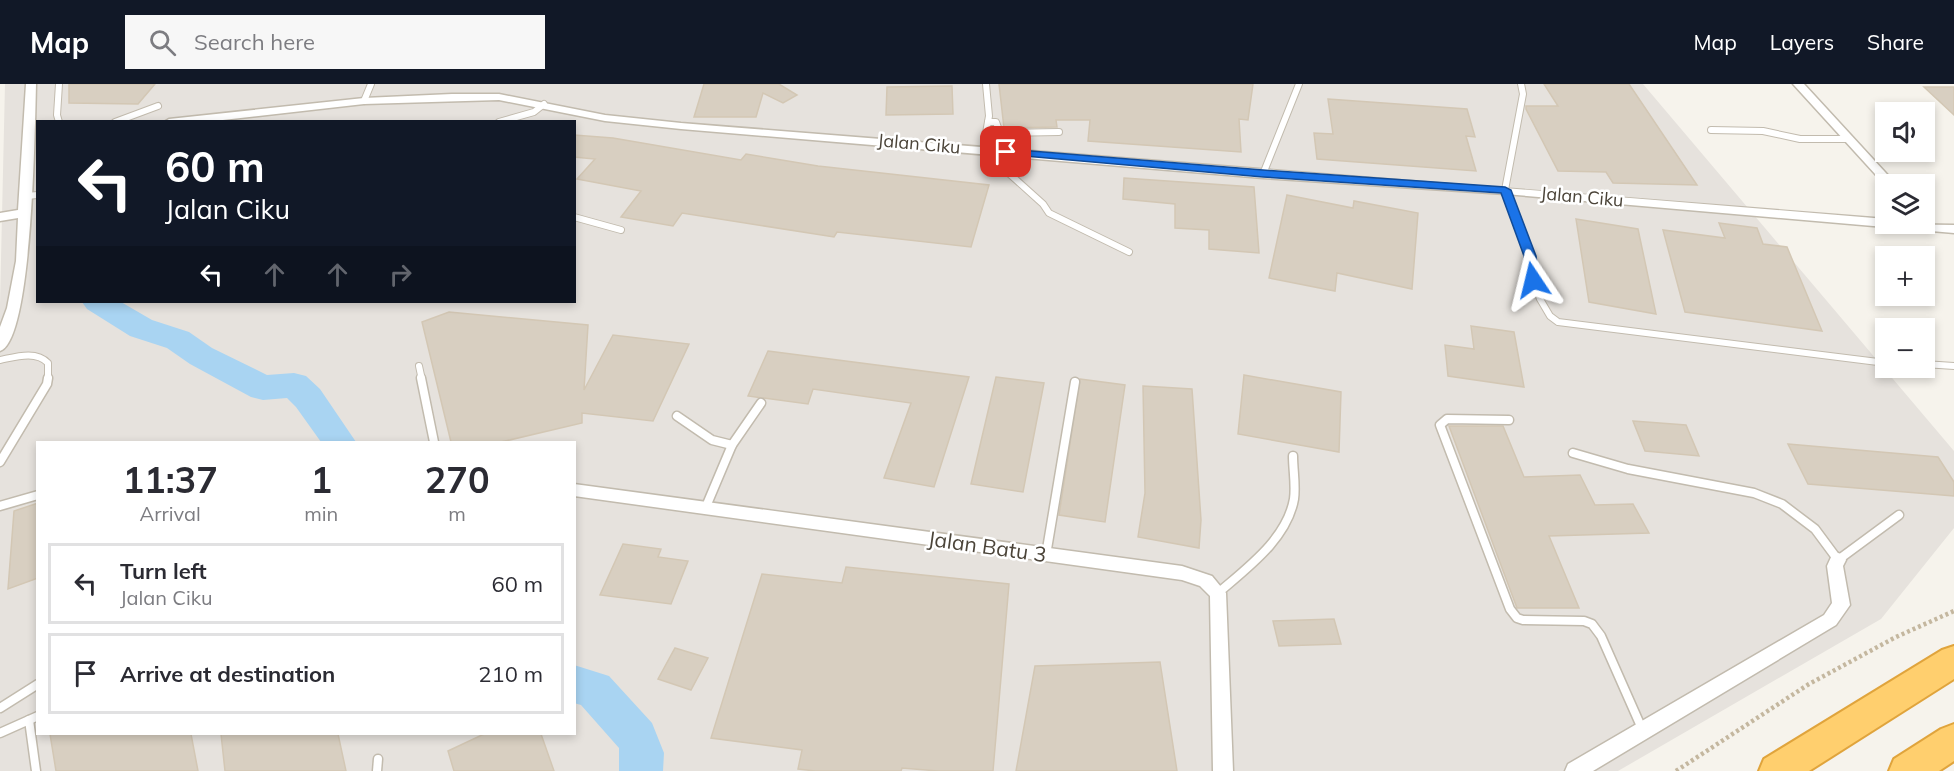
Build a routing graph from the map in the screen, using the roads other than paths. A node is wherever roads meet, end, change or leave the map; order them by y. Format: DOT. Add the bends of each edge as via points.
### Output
graph roads {
  1 [pos="31,84"];
  2 [pos="59,84"];
  3 [pos="371,84"];
  4 [pos="986,84"];
  5 [pos="1299,84"];
  6 [pos="1521,84"];
  7 [pos="1798,84"];
  8 [pos="364,101"];
  9 [pos="544,104"];
  10 [pos="158,106"];
  11 [pos="58,120"];
  12 [pos="120,120"];
  13 [pos="188,120"];
  14 [pos="507,120"];
  15 [pos="988,122"];
  16 [pos="1711,130"];
  17 [pos="1059,132"];
  18 [pos="1850,139"];
  19 [pos="983,150"];
  20 [pos="1263,174"];
  21 [pos="1881,174"];
  22 [pos="31,180"];
  23 [pos="1505,190"];
  24 [pos="31,196"];
  25 [pos="24,213"];
  26 [pos="0,217"];
  27 [pos="576,218"];
  28 [pos="1875,223"];
  29 [pos="1935,226"];
  30 [pos="1954,229"];
  31 [pos="621,230"];
  32 [pos="1129,252"];
  33 [pos="0,342"];
  34 [pos="0,360"];
  35 [pos="1875,362"];
  36 [pos="1935,365"];
  37 [pos="419,366"];
  38 [pos="1954,366"];
  39 [pos="1075,382"];
  40 [pos="760,403"];
  41 [pos="677,416"];
  42 [pos="1509,420"];
  43 [pos="434,441"];
  44 [pos="732,445"];
  45 [pos="1573,453"];
  46 [pos="1293,456"];
  47 [pos="0,462"];
  48 [pos="576,490"];
  49 [pos="36,496"];
  50 [pos="0,506"];
  51 [pos="705,509"];
  52 [pos="1899,515"];
  53 [pos="1046,555"];
  54 [pos="1838,560"];
  55 [pos="1218,593"];
  56 [pos="1954,660"];
  57 [pos="36,685"];
  58 [pos="0,708"];
  59 [pos="33,718"];
  60 [pos="1643,731"];
  61 [pos="0,733"];
  62 [pos="1954,741"];
  63 [pos="378,759"];
  64 [pos="36,771"];
  65 [pos="377,771"];
  66 [pos="1223,771"];
  67 [pos="1575,771"];
  68 [pos="1777,771"];
  69 [pos="1907,771"];
  1 -- 22 [label="street"];
  2 -- 11 [label="lane"];
  3 -- 8 [label="lane"];
  4 -- 15 [label="lane"];
  5 -- 20 [label="lane"];
  6 -- 23 [label="lane" via="1523,94"];
  7 -- 18 [label="street"];
  8 -- 9 [label="street, Jalan Ciku" via="500,97"];
  8 -- 13 [label="street, Jalan Ciku"];
  9 -- 14 [label="lane" via="534,112"];
  9 -- 19 [label="street, Jalan Ciku" via="605,118 681,126"];
  10 -- 12 [label="lane"];
  15 -- 17 [label="lane" via="996,123 1000,133"];
  15 -- 19 [label="lane"];
  16 -- 18 [label="lane" via="1763,131 1800,139"];
  18 -- 21 [label="street"];
  19 -- 20 [label="street, Jalan Ciku"];
  19 -- 32 [label="lane" via="1049,213"];
  20 -- 23 [label="street, Jalan Ciku"];
  22 -- 24 [label="street"];
  23 -- 28 [label="street, Jalan Ciku"];
  23 -- 35 [label="lane" via="1530,256 1540,299 1558,322"];
  24 -- 25 [label="street"];
  25 -- 26 [label="street"];
  25 -- 33 [label="street" via="14,308"];
  27 -- 31 [label="lane"];
  29 -- 30 [label="street, Jalan Ciku"];
  34 -- 47 [label="lane" via="36,355 49,362 51,371"];
  36 -- 38 [label="lane"];
  37 -- 43 [label="lane"];
  39 -- 53 [label="lane"];
  40 -- 44 [label="lane"];
  41 -- 44 [label="lane" via="712,440"];
  42 -- 60 [label="lane" via="1447,419 1440,425 1512,614 1523,620 1592,624"];
  44 -- 51 [label="lane"];
  45 -- 54 [label="lane" via="1773,500 1815,529"];
  46 -- 55 [label="lane" via="1293,502 1282,527"];
  48 -- 51 [label="street, Jalan Batu 3"];
  49 -- 50 [label="lane"];
  51 -- 53 [label="street, Jalan Batu 3"];
  52 -- 54 [label="lane"];
  53 -- 55 [label="street, Jalan Batu 3" via="1182,573 1206,581"];
  54 -- 60 [label="street" via="1835,566 1841,605 1830,620"];
  55 -- 66 [label="street"];
  56 -- 68 [label="highway"];
  57 -- 58 [label="lane"];
  59 -- 61 [label="lane"];
  59 -- 64 [label="lane"];
  60 -- 67 [label="street"];
  62 -- 69 [label="highway"];
  63 -- 65 [label="lane"];
}
